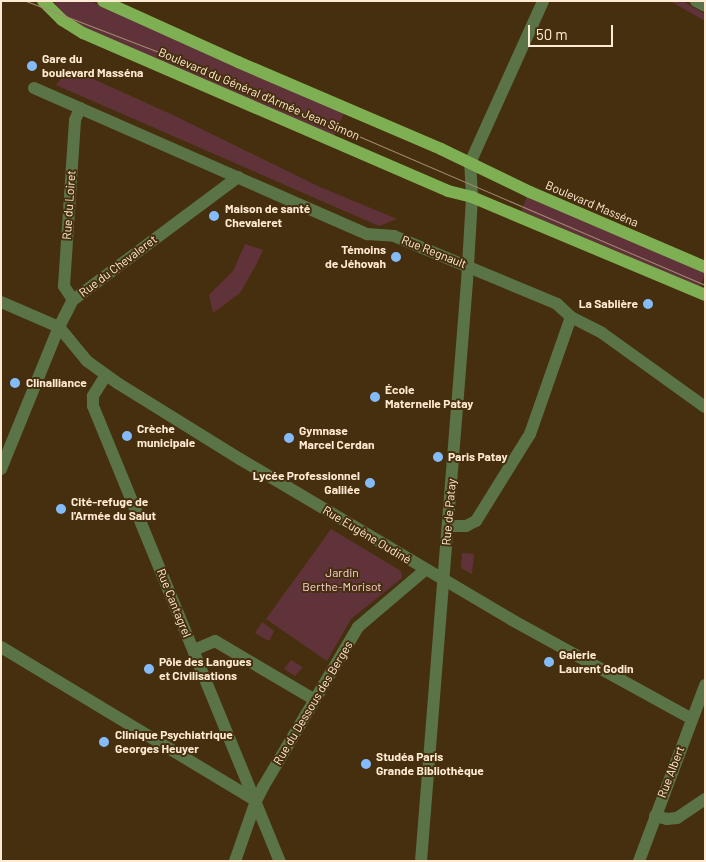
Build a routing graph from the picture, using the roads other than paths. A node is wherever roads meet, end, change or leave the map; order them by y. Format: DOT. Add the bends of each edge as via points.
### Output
graph roads {
  1 [pos="103,1"];
  2 [pos="543,1"];
  3 [pos="696,1"];
  4 [pos="44,2"];
  5 [pos="705,6"];
  6 [pos="34,88"];
  7 [pos="80,108"];
  8 [pos="470,164"];
  9 [pos="238,177"];
  10 [pos="472,197"];
  11 [pos="468,266"];
  12 [pos="705,268"];
  13 [pos="705,295"];
  14 [pos="73,300"];
  15 [pos="1,302"];
  16 [pos="571,317"];
  17 [pos="59,327"];
  18 [pos="106,375"];
  19 [pos="705,407"];
  20 [pos="1,469"];
  21 [pos="448,526"];
  22 [pos="425,570"];
  23 [pos="444,581"];
  24 [pos="1,647"];
  25 [pos="194,650"];
  26 [pos="705,685"];
  27 [pos="315,700"];
  28 [pos="692,719"];
  29 [pos="705,799"];
  30 [pos="256,801"];
  31 [pos="655,816"];
  32 [pos="235,861"];
  33 [pos="280,861"];
  34 [pos="421,861"];
  35 [pos="639,861"];
  1 -- 8 [label="main road, Boulevard du Général d'Armée Jean Simon"];
  2 -- 8 [label="street"];
  3 -- 5 [label="street"];
  4 -- 10 [label="main road, Boulevard du Général d'Armée Jean Simon" via="62,20 83,33 448,191"];
  6 -- 7 [label="street, Rue Regnault"];
  7 -- 9 [label="street, Rue Regnault"];
  7 -- 14 [label="street, Rue du Loiret" via="75,120 64,286"];
  8 -- 10 [label="street, Rue de Patay"];
  8 -- 12 [label="main road, Boulevard Masséna"];
  9 -- 11 [label="street, Rue Regnault" via="367,234 394,236"];
  9 -- 14 [label="street, Rue du Chevaleret"];
  10 -- 11 [label="street, Rue de Patay"];
  10 -- 13 [label="main road"];
  11 -- 16 [label="street, Rue Regnault" via="557,304"];
  11 -- 21 [label="street, Rue de Patay"];
  14 -- 17 [label="street, Rue du Chevaleret"];
  15 -- 17 [label="street"];
  16 -- 19 [label="street, Rue Regnault" via="602,333"];
  16 -- 21 [label="street" via="530,434 476,521 466,526"];
  17 -- 18 [label="street, Rue Eugène Oudiné" via="80,354"];
  17 -- 20 [label="street, Rue du Chevaleret"];
  18 -- 22 [label="street, Rue Eugène Oudiné" via="147,403"];
  18 -- 25 [label="street, Rue Cantagrel" via="93,396 93,406"];
  21 -- 23 [label="street, Rue de Patay"];
  22 -- 23 [label="street, Rue Eugène Oudiné"];
  22 -- 27 [label="street, Rue du Dessous des Berges" via="358,627"];
  23 -- 28 [label="street, Rue Eugène Oudiné"];
  23 -- 34 [label="street, Rue de Patay"];
  24 -- 30 [label="street"];
  25 -- 27 [label="street" via="216,641"];
  25 -- 30 [label="street, Rue Cantagrel"];
  26 -- 28 [label="street, Rue Albert"];
  27 -- 30 [label="street, Rue du Dessous des Berges"];
  28 -- 31 [label="street, Rue Albert"];
  29 -- 31 [label="street" via="677,818"];
  30 -- 32 [label="street, Rue du Dessous des Berges"];
  30 -- 33 [label="street, Rue Cantagrel"];
  31 -- 35 [label="street, Rue Albert"];
}
